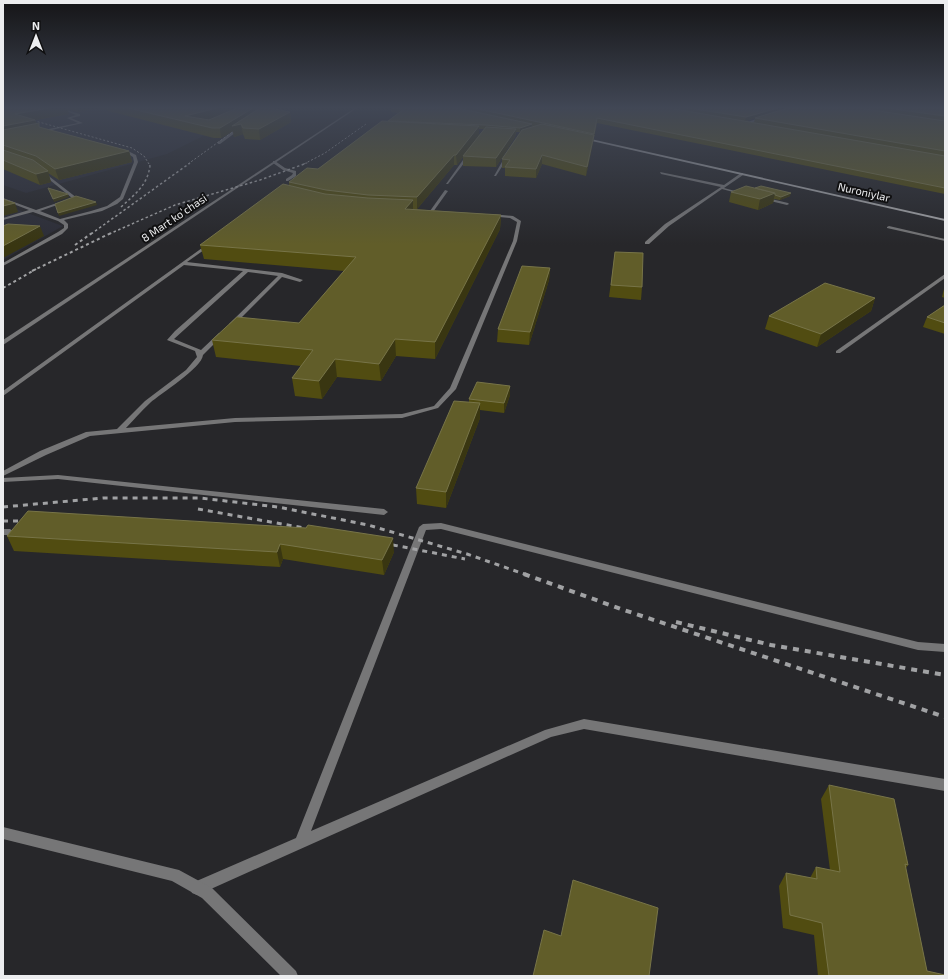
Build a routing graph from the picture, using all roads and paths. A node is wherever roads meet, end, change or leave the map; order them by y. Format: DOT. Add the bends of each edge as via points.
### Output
graph roads {
  1 [pos="131,154"];
  2 [pos="287,154"];
  3 [pos="469,154"];
  4 [pos="509,154"];
  5 [pos="651,154"];
  6 [pos="274,162"];
  7 [pos="38,169"];
  8 [pos="661,173"];
  9 [pos="742,174"];
  10 [pos="495,175"];
  11 [pos="287,180"];
  12 [pos="447,183"];
  13 [pos="723,187"];
  14 [pos="446,191"];
  15 [pos="751,195"];
  16 [pos="758,197"];
  17 [pos="3,199"];
  18 [pos="787,204"];
  19 [pos="35,211"];
  20 [pos="425,211"];
  21 [pos="432,211"];
  22 [pos="439,212"];
  23 [pos="484,214"];
  24 [pos="3,219"];
  25 [pos="60,220"];
  26 [pos="945,220"];
  27 [pos="889,227"];
  28 [pos="214,240"];
  29 [pos="945,240"];
  30 [pos="647,243"];
  31 [pos="182,263"];
  32 [pos="3,265"];
  33 [pos="247,270"];
  34 [pos="282,275"];
  35 [pos="945,276"];
  36 [pos="300,280"];
  37 [pos="3,343"];
  38 [pos="838,352"];
  39 [pos="199,355"];
  40 [pos="3,394"];
  41 [pos="119,431"];
  42 [pos="3,474"];
  43 [pos="3,480"];
  44 [pos="384,512"];
  45 [pos="945,648"];
  46 [pos="945,785"];
  47 [pos="3,833"];
  48 [pos="301,842"];
  49 [pos="197,888"];
  50 [pos="291,976"];
  1 -- 25 [label="street" via="135,156 136,162 122,198 118,202 96,211"];
  2 -- 6 [label="street, 8 Mart koʻchasi"];
  3 -- 12 [label="street"];
  4 -- 10 [label="street"];
  5 -- 9 [label="main road, Nuroniylar"];
  6 -- 11 [label="street" via="284,169 295,172 294,176"];
  6 -- 37 [label="street, 8 Mart koʻchasi"];
  7 -- 19 [label="street" via="75,198"];
  8 -- 13 [label="street"];
  9 -- 13 [label="street"];
  9 -- 26 [label="main road, Nuroniylar"];
  13 -- 15 [label="street"];
  13 -- 30 [label="street" via="667,225"];
  14 -- 21 [label="street"];
  16 -- 18 [label="street"];
  17 -- 19 [label="street"];
  19 -- 24 [label="street"];
  19 -- 25 [label="street"];
  20 -- 21 [label="street"];
  21 -- 22 [label="street"];
  23 -- 41 [label="street" via="511,217 519,222 514,241 453,390 436,407 402,416 235,420"];
  25 -- 32 [label="street" via="66,224 66,228 60,233"];
  27 -- 29 [label="street"];
  28 -- 31 [label="street"];
  31 -- 33 [label="street"];
  31 -- 40 [label="street"];
  33 -- 34 [label="street"];
  33 -- 39 [label="street" via="170,340 198,350"];
  34 -- 36 [label="street"];
  34 -- 39 [label="street"];
  35 -- 38 [label="street"];
  39 -- 41 [label="street" via="200,358 188,371 147,402"];
  41 -- 42 [label="street" via="89,434 43,453"];
  43 -- 44 [label="street" via="58,477"];
  45 -- 48 [label="street" via="918,646 441,526 423,527"];
  46 -- 48 [label="street" via="584,724 549,733"];
  47 -- 49 [label="street" via="174,875"];
  48 -- 49 [label="street"];
  49 -- 50 [label="street" via="207,893"];
}
